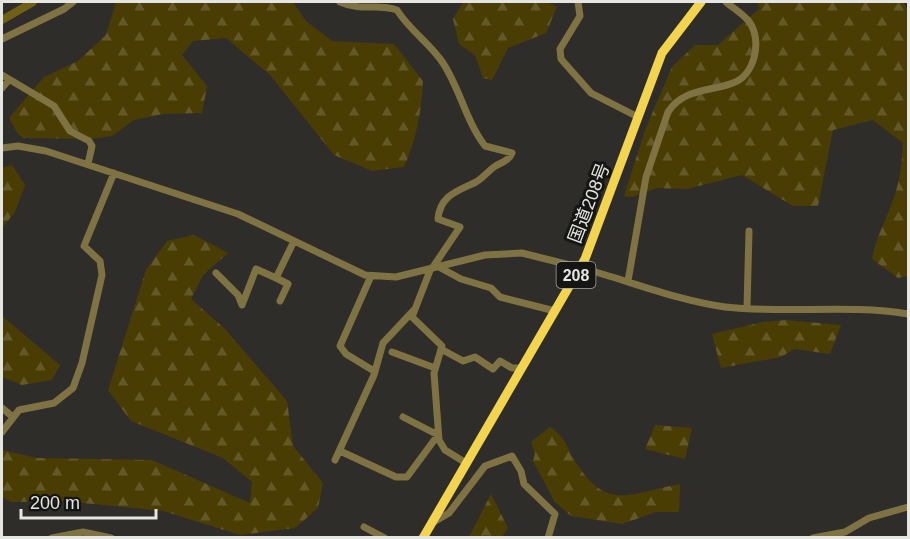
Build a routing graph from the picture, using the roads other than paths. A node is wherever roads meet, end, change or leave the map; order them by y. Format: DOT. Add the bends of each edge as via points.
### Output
graph roads {
  1 [pos="73,2"];
  2 [pos="340,2"];
  3 [pos="578,2"];
  4 [pos="701,2"];
  5 [pos="726,2"];
  6 [pos="2,39"];
  7 [pos="2,75"];
  8 [pos="8,81"];
  9 [pos="2,88"];
  10 [pos="638,117"];
  11 [pos="2,148"];
  12 [pos="88,164"];
  13 [pos="114,173"];
  14 [pos="749,231"];
  15 [pos="294,241"];
  16 [pos="434,267"];
  17 [pos="216,273"];
  18 [pos="371,276"];
  19 [pos="276,278"];
  20 [pos="628,281"];
  21 [pos="280,301"];
  22 [pos="747,308"];
  23 [pos="414,310"];
  24 [pos="555,311"];
  25 [pos="909,314"];
  26 [pos="441,349"];
  27 [pos="392,352"];
  28 [pos="435,368"];
  29 [pos="522,368"];
  30 [pos="374,371"];
  31 [pos="2,408"];
  32 [pos="13,417"];
  33 [pos="403,417"];
  34 [pos="2,432"];
  35 [pos="438,435"];
  36 [pos="340,451"];
  37 [pos="335,460"];
  38 [pos="466,463"];
  39 [pos="909,507"];
  40 [pos="432,523"];
  41 [pos="364,527"];
  42 [pos="52,537"];
  43 [pos="111,537"];
  44 [pos="385,537"];
  45 [pos="423,537"];
  46 [pos="548,537"];
  47 [pos="813,537"];
  1 -- 6 [label="street"];
  2 -- 16 [label="street" via="358,9 378,6 398,10 411,30 444,64 472,128 485,146 512,153 483,178 452,191 446,198 438,219 460,227"];
  3 -- 10 [label="street" via="580,16 560,49 561,59 591,93"];
  4 -- 10 [label="highway, 国道208号 / 208" via="662,53"];
  5 -- 20 [label="street" via="750,22 755,34 754,57 750,68 736,82 690,93 668,112 646,177"];
  7 -- 8 [label="street"];
  8 -- 9 [label="street"];
  8 -- 12 [label="street" via="54,106 70,130 89,141 92,146"];
  10 -- 24 [label="highway, 国道208号 / 208" via="594,241"];
  11 -- 12 [label="street" via="18,146 46,151"];
  12 -- 13 [label="street"];
  13 -- 15 [label="street" via="238,214"];
  13 -- 32 [label="street" via="84,246 100,261 102,275 73,388 54,403 19,410"];
  14 -- 22 [label="street"];
  15 -- 18 [label="street"];
  15 -- 19 [label="street"];
  16 -- 18 [label="street" via="396,277"];
  16 -- 20 [label="street, bridge" via="485,255 522,254"];
  16 -- 23 [label="street"];
  16 -- 24 [label="street" via="491,288 500,297"];
  17 -- 19 [label="street" via="238,295 242,305 256,270"];
  18 -- 30 [label="street" via="340,346"];
  19 -- 21 [label="street" via="288,284"];
  20 -- 22 [label="street" via="700,302"];
  22 -- 25 [label="street"];
  23 -- 26 [label="street" via="412,320 438,339"];
  23 -- 30 [label="street" via="383,343"];
  24 -- 29 [label="highway, 国道208号 / 208"];
  26 -- 28 [label="street"];
  26 -- 29 [label="street" via="463,361 475,357 493,369 500,361 512,368"];
  27 -- 28 [label="street"];
  28 -- 35 [label="street"];
  29 -- 38 [label="highway, 国道208号 / 208"];
  30 -- 36 [label="street"];
  31 -- 32 [label="street"];
  32 -- 34 [label="street"];
  33 -- 35 [label="street"];
  35 -- 36 [label="street" via="407,477 396,477"];
  35 -- 38 [label="street" via="442,447"];
  36 -- 37 [label="street"];
  38 -- 40 [label="highway, 国道208号 / 208"];
  39 -- 47 [label="street"];
  40 -- 45 [label="highway, 国道208号 / 208"];
  40 -- 46 [label="street" via="450,513 485,466 512,456 524,484 555,514"];
  41 -- 44 [label="street"];
  42 -- 43 [label="street" via="83,532"];
}
